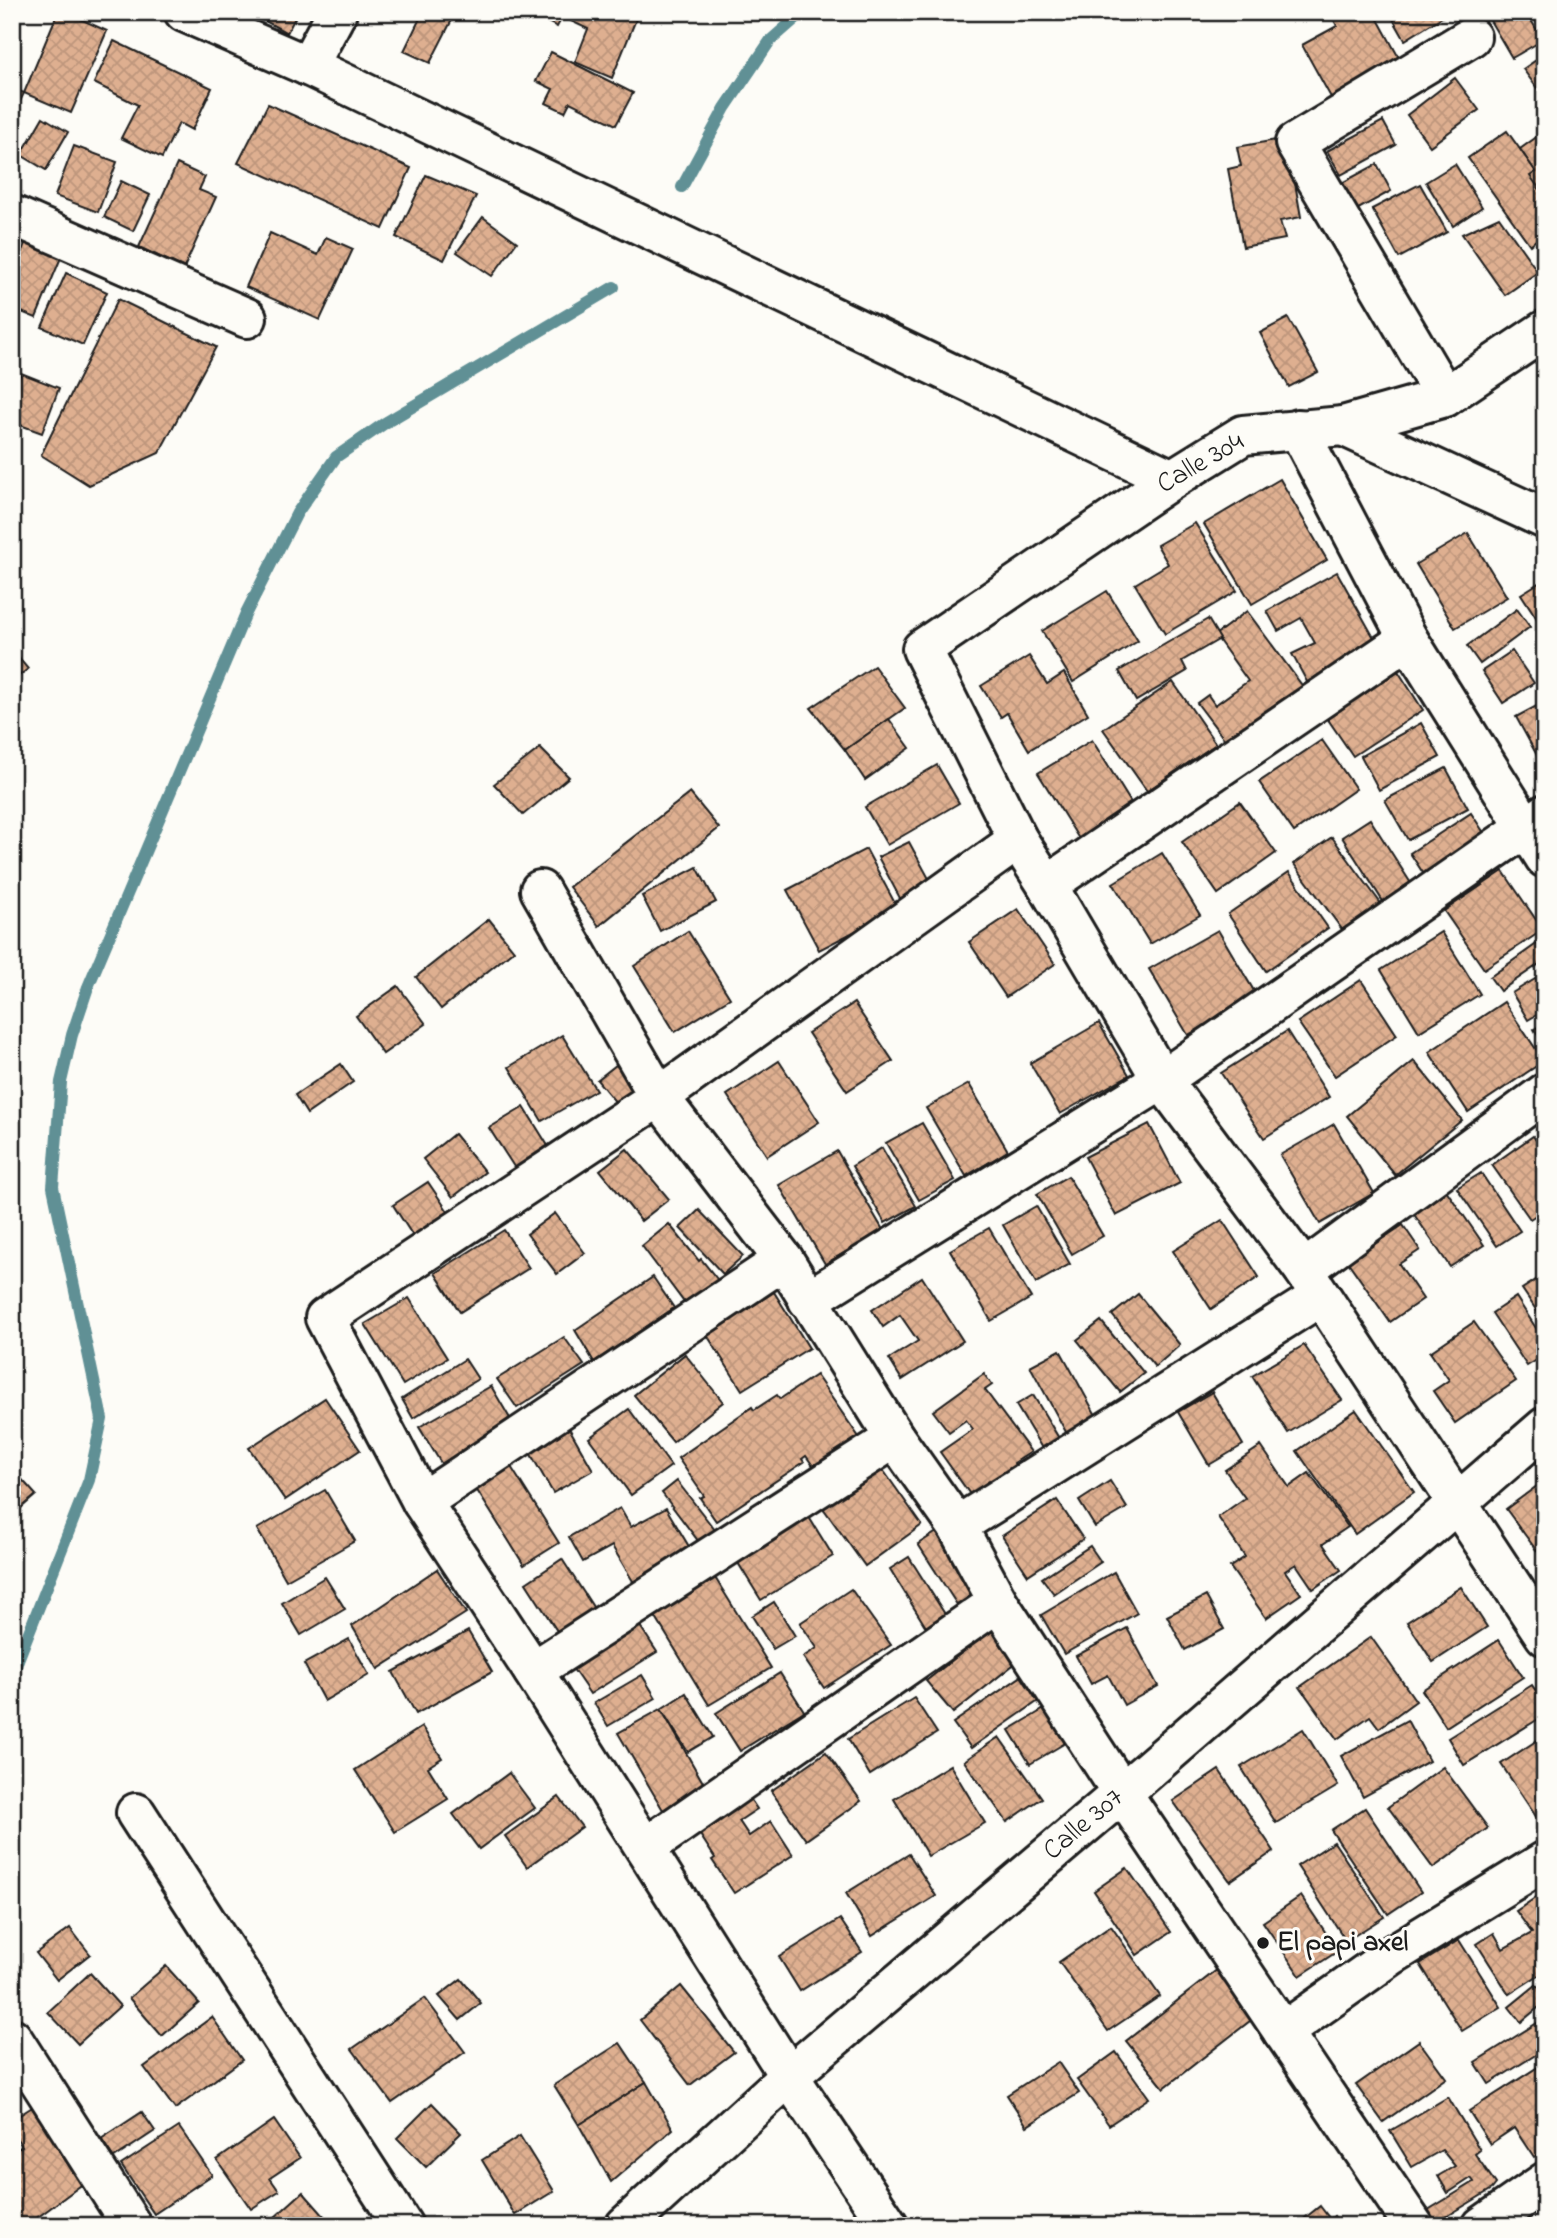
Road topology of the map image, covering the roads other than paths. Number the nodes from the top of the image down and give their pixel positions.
1 (184, 12) edge
2 (337, 12) edge
3 (1471, 37) dead end
4 (308, 66) junction
5 (12, 215) edge
6 (247, 318) dead end
7 (1545, 330) edge
8 (1445, 397) junction
9 (1343, 426) junction
10 (1298, 429) junction
11 (1172, 479) junction
12 (1545, 519) edge
13 (1408, 639) junction
14 (1538, 834) edge
15 (1018, 840) junction
16 (1047, 885) junction
17 (540, 890) dead end
18 (1162, 1080) junction
19 (1545, 1093) edge
20 (659, 1097) junction
21 (784, 1260) junction
22 (1312, 1283) junction
23 (808, 1300) junction
24 (1545, 1427) edge
25 (895, 1438) junction
26 (422, 1502) junction
27 (1458, 1502) junction
28 (957, 1526) junction
29 (998, 1602) junction
30 (1545, 1636) edge
31 (533, 1671) junction
32 (1122, 1793) junction
33 (136, 1813) dead end
34 (645, 1849) junction
35 (1545, 1861) edge
36 (1283, 2032) junction
37 (12, 2038) edge
38 (789, 2076) junction
39 (1545, 2182) edge
40 (132, 2226) edge
41 (403, 2226) edge
42 (625, 2226) edge
43 (889, 2226) edge
44 (1414, 2226) edge
45 (1482, 2226) edge

1 - 4 street
2 - 4 street
3 - 8 street
4 - 11 street
5 - 6 street
7 - 8 street, Calle 304
8 - 9 street, Calle 304
9 - 10 street, Calle 304
9 - 12 street
10 - 11 street, Calle 304
10 - 13 street
11 - 15 street, Calle 304
13 - 14 street
13 - 16 street
14 - 18 street
15 - 16 street
15 - 20 street
16 - 18 street
17 - 20 street
18 - 22 street
18 - 23 street
19 - 22 street
20 - 21 street
20 - 26 street
21 - 23 street
21 - 26 street
22 - 27 street
22 - 28 street
23 - 25 street
24 - 27 street, Calle 307
25 - 28 street
25 - 31 street
26 - 31 street
27 - 30 street
27 - 32 street, Calle 307
28 - 29 street
29 - 32 street
29 - 34 street
31 - 34 street
32 - 36 street
32 - 38 street, Calle 307
33 - 41 street
34 - 38 street
35 - 36 street
36 - 44 street
37 - 40 street
38 - 42 street, Calle 307
38 - 43 street
39 - 45 street

